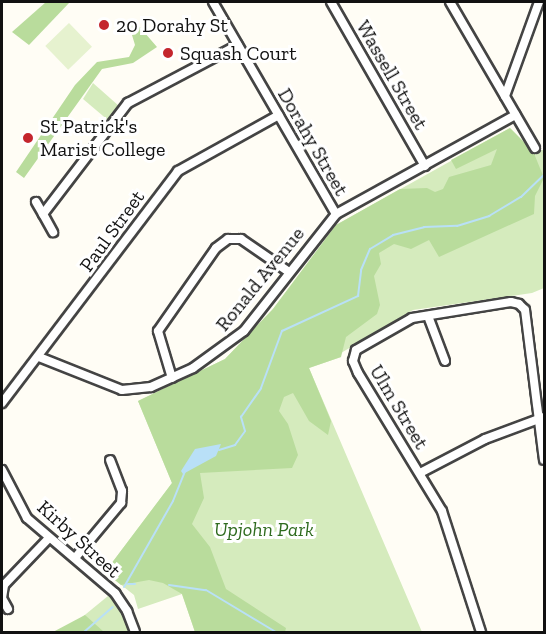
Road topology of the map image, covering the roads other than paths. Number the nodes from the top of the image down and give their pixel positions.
1 (213, 2) edge
2 (331, 2) edge
3 (450, 2) edge
4 (539, 2) edge
5 (238, 45) junction
6 (505, 96) junction
7 (279, 115) junction
8 (515, 115) junction
9 (535, 148) dead end
10 (425, 166) junction
11 (36, 202) dead end
12 (43, 214) junction
13 (336, 214) junction
14 (53, 232) dead end
15 (289, 272) junction
16 (428, 316) junction
17 (39, 357) junction
18 (445, 361) dead end
19 (172, 378) junction
20 (2, 403) edge
21 (542, 417) edge
22 (110, 460) dead end
23 (544, 460) edge
24 (2, 470) edge
25 (420, 473) junction
26 (50, 538) junction
27 (75, 558) junction
28 (8, 609) dead end
29 (135, 633) edge
30 (481, 633) edge

1 - 5 street, Dorahy Street
2 - 10 street, Wassell Street
3 - 6 street
4 - 6 street
5 - 7 street, Dorahy Street
5 - 12 street
6 - 8 street
7 - 13 street, Dorahy Street
7 - 17 street, Paul Street
8 - 9 street
8 - 10 street, Dorahy Street
10 - 13 street, Dorahy Street
11 - 12 street
12 - 14 street
13 - 15 street, Ronald Avenue
15 - 19 street, Ronald Avenue
15 - 19 street
16 - 18 street
16 - 21 street, Ulm Street
16 - 25 street, Ulm Street
17 - 19 street, Ronald Avenue
17 - 20 street, Paul Street
21 - 23 street
21 - 25 street
22 - 27 street
24 - 26 street, Kirby Street
25 - 30 street, Ulm Street
26 - 27 street, Kirby Street
26 - 28 street
27 - 29 street, Kirby Street

